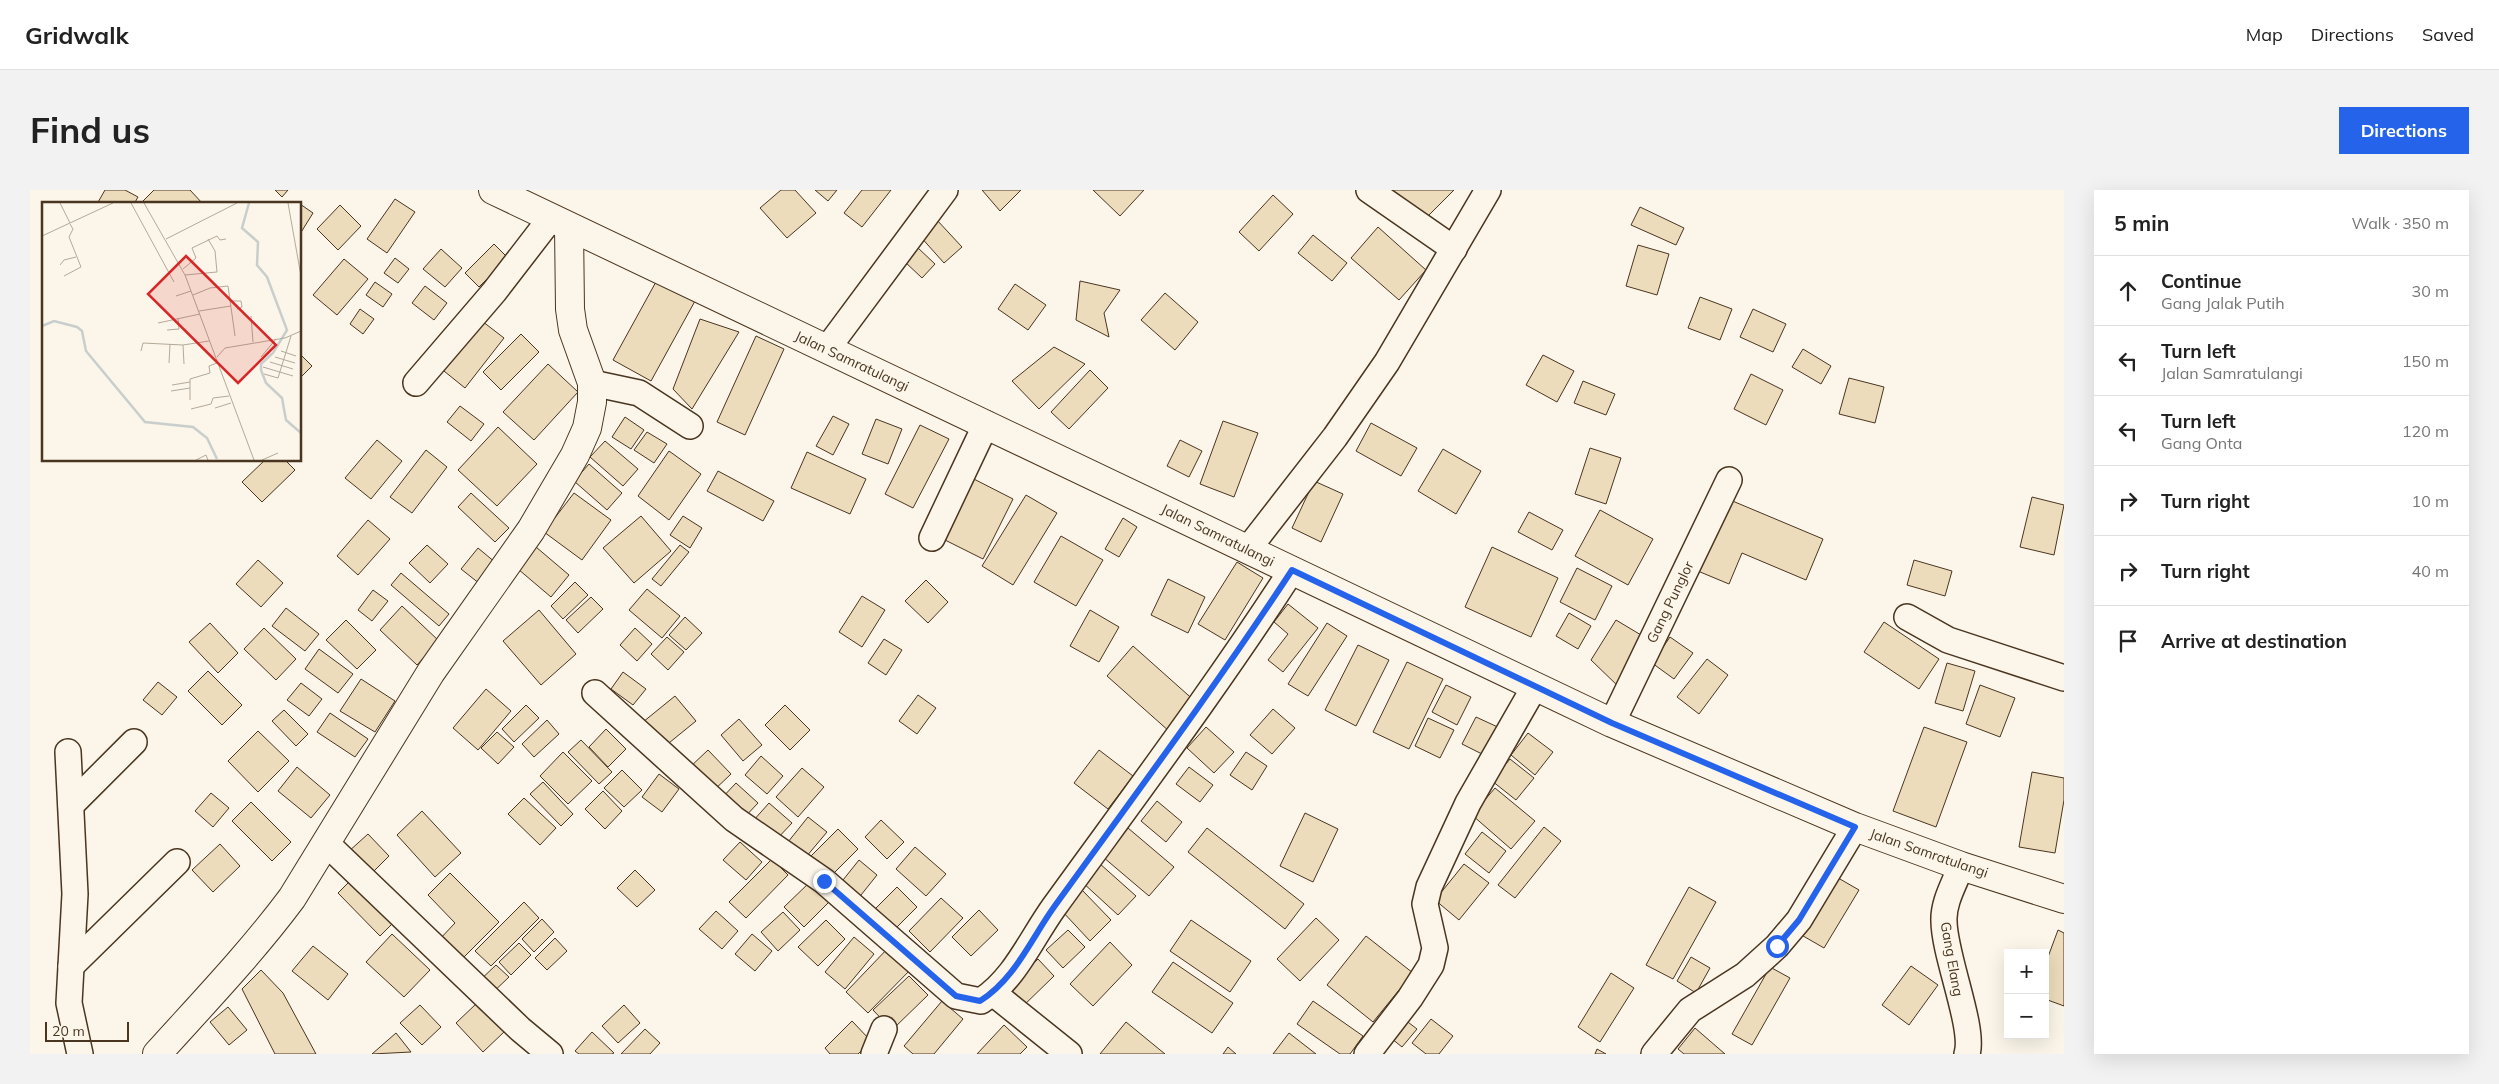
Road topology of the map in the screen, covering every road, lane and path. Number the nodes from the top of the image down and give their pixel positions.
1 (493, 190) edge
2 (945, 190) edge
3 (1368, 190) edge
4 (1488, 190) edge
5 (560, 222) junction
6 (1454, 249) junction
7 (827, 349) junction
8 (416, 383) dead end
9 (592, 383) junction
10 (986, 424) junction
11 (690, 426) dead end
12 (1729, 480) dead end
13 (932, 538) dead end
14 (1248, 550) junction
15 (1292, 570) junction
16 (1907, 617) dead end
17 (2064, 678) edge
18 (1536, 686) junction
19 (595, 692) dead end
20 (1612, 723) junction
21 (134, 742) dead end
22 (68, 752) dead end
23 (70, 805) junction
24 (1855, 827) junction
25 (327, 844) junction
26 (178, 862) dead end
27 (1961, 866) junction
28 (2064, 899) edge
29 (71, 966) junction
30 (993, 993) junction
31 (884, 1029) dead end
32 (1042, 1045) edge
33 (80, 1054) edge
34 (157, 1054) edge
35 (550, 1054) edge
36 (874, 1054) edge
37 (1069, 1054) edge
38 (1367, 1054) edge
39 (1654, 1054) edge
40 (1967, 1054) edge

1 - 5 main road, Jalan Samratulangi
2 - 7 street
3 - 6 street
4 - 6 street
5 - 7 main road, Jalan Samratulangi
5 - 8 street
5 - 9 main road
6 - 14 street
7 - 10 main road, Jalan Samratulangi
9 - 11 street
9 - 25 main road
10 - 13 street
10 - 14 main road, Jalan Samratulangi
12 - 20 street, Gang Punglor
14 - 15 main road, Jalan Samratulangi
15 - 18 main road, Jalan Samratulangi
15 - 30 street
16 - 17 street
18 - 20 main road, Jalan Samratulangi
18 - 38 street
19 - 30 street
20 - 24 main road, Jalan Samratulangi
21 - 23 street
22 - 23 street
23 - 29 street
24 - 27 main road, Jalan Samratulangi
24 - 39 street
25 - 34 main road
25 - 35 street
26 - 29 street
27 - 28 main road, Jalan Samratulangi
27 - 40 street, Gang Elang
29 - 33 street
30 - 32 street
31 - 36 street
32 - 37 street

